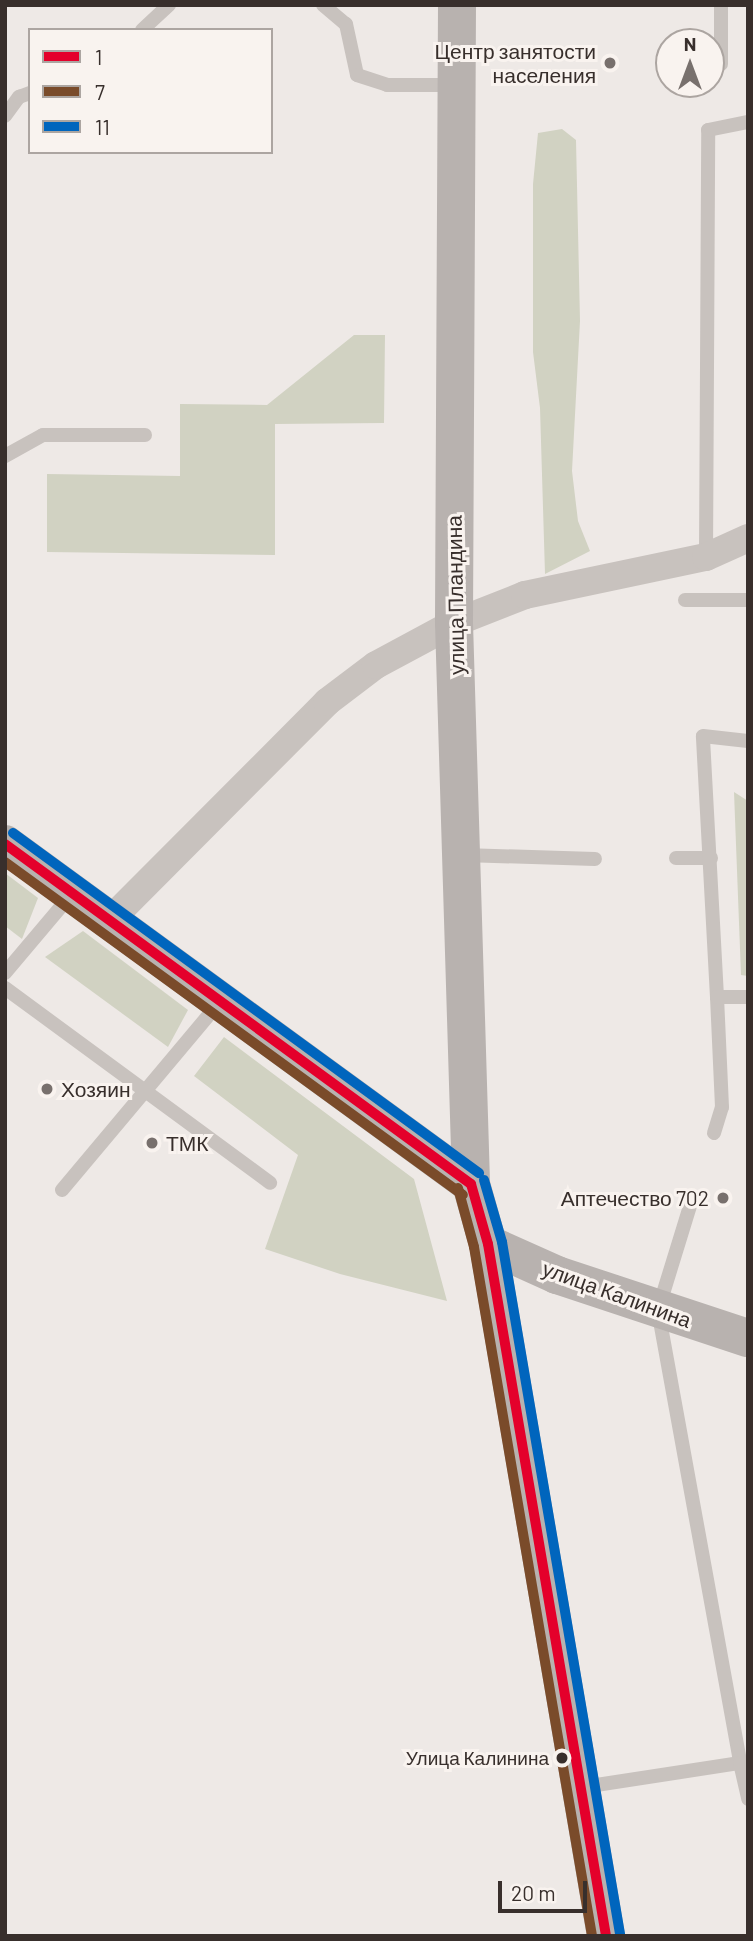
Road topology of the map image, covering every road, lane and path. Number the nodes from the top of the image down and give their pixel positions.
1 (169, 5) edge
2 (323, 5) edge
3 (457, 5) edge
4 (721, 5) edge
5 (144, 28) edge
6 (721, 28) edge
7 (456, 85) junction
8 (28, 94) edge
9 (5, 116) edge
10 (748, 121) edge
11 (145, 435) dead end
12 (5, 456) edge
13 (748, 538) edge
14 (706, 557) junction
15 (685, 600) dead end
16 (748, 600) edge
17 (454, 623) junction
18 (748, 741) edge
19 (5, 844) edge
20 (463, 855) junction
21 (676, 858) dead end
22 (711, 858) junction
23 (595, 859) dead end
24 (71, 895) junction
25 (107, 923) junction
26 (5, 973) edge
27 (5, 988) edge
28 (717, 996) junction
29 (748, 997) edge
30 (219, 1003) junction
31 (145, 1090) junction
32 (714, 1133) dead end
33 (270, 1183) dead end
34 (471, 1184) junction
35 (62, 1190) dead end
36 (690, 1206) dead end
37 (488, 1244) junction
38 (658, 1310) junction
39 (748, 1338) edge
40 (740, 1763) junction
41 (581, 1787) junction
42 (748, 1798) edge
43 (607, 1936) edge

1 - 5 lane
2 - 7 lane
3 - 7 street, улица Пландина
4 - 6 lane
7 - 17 street, улица Пландина
8 - 9 lane
10 - 14 lane
11 - 12 lane
13 - 14 street
14 - 17 street
15 - 16 lane
17 - 20 street, улица Пландина
17 - 25 street
18 - 22 lane
19 - 24 street
20 - 23 lane
20 - 34 street, улица Пландина
21 - 22 lane
22 - 28 lane
24 - 25 street
24 - 26 lane
25 - 30 street
27 - 31 lane
28 - 29 lane
28 - 32 lane
30 - 31 lane
30 - 34 street
31 - 33 lane
31 - 35 lane
34 - 37 street, улица Пландина
36 - 38 lane
37 - 38 street, улица Калинина
37 - 41 street, улица Пландина
38 - 39 street, улица Калинина
38 - 40 lane
40 - 41 lane
40 - 42 lane
41 - 43 street, улица Пландина

